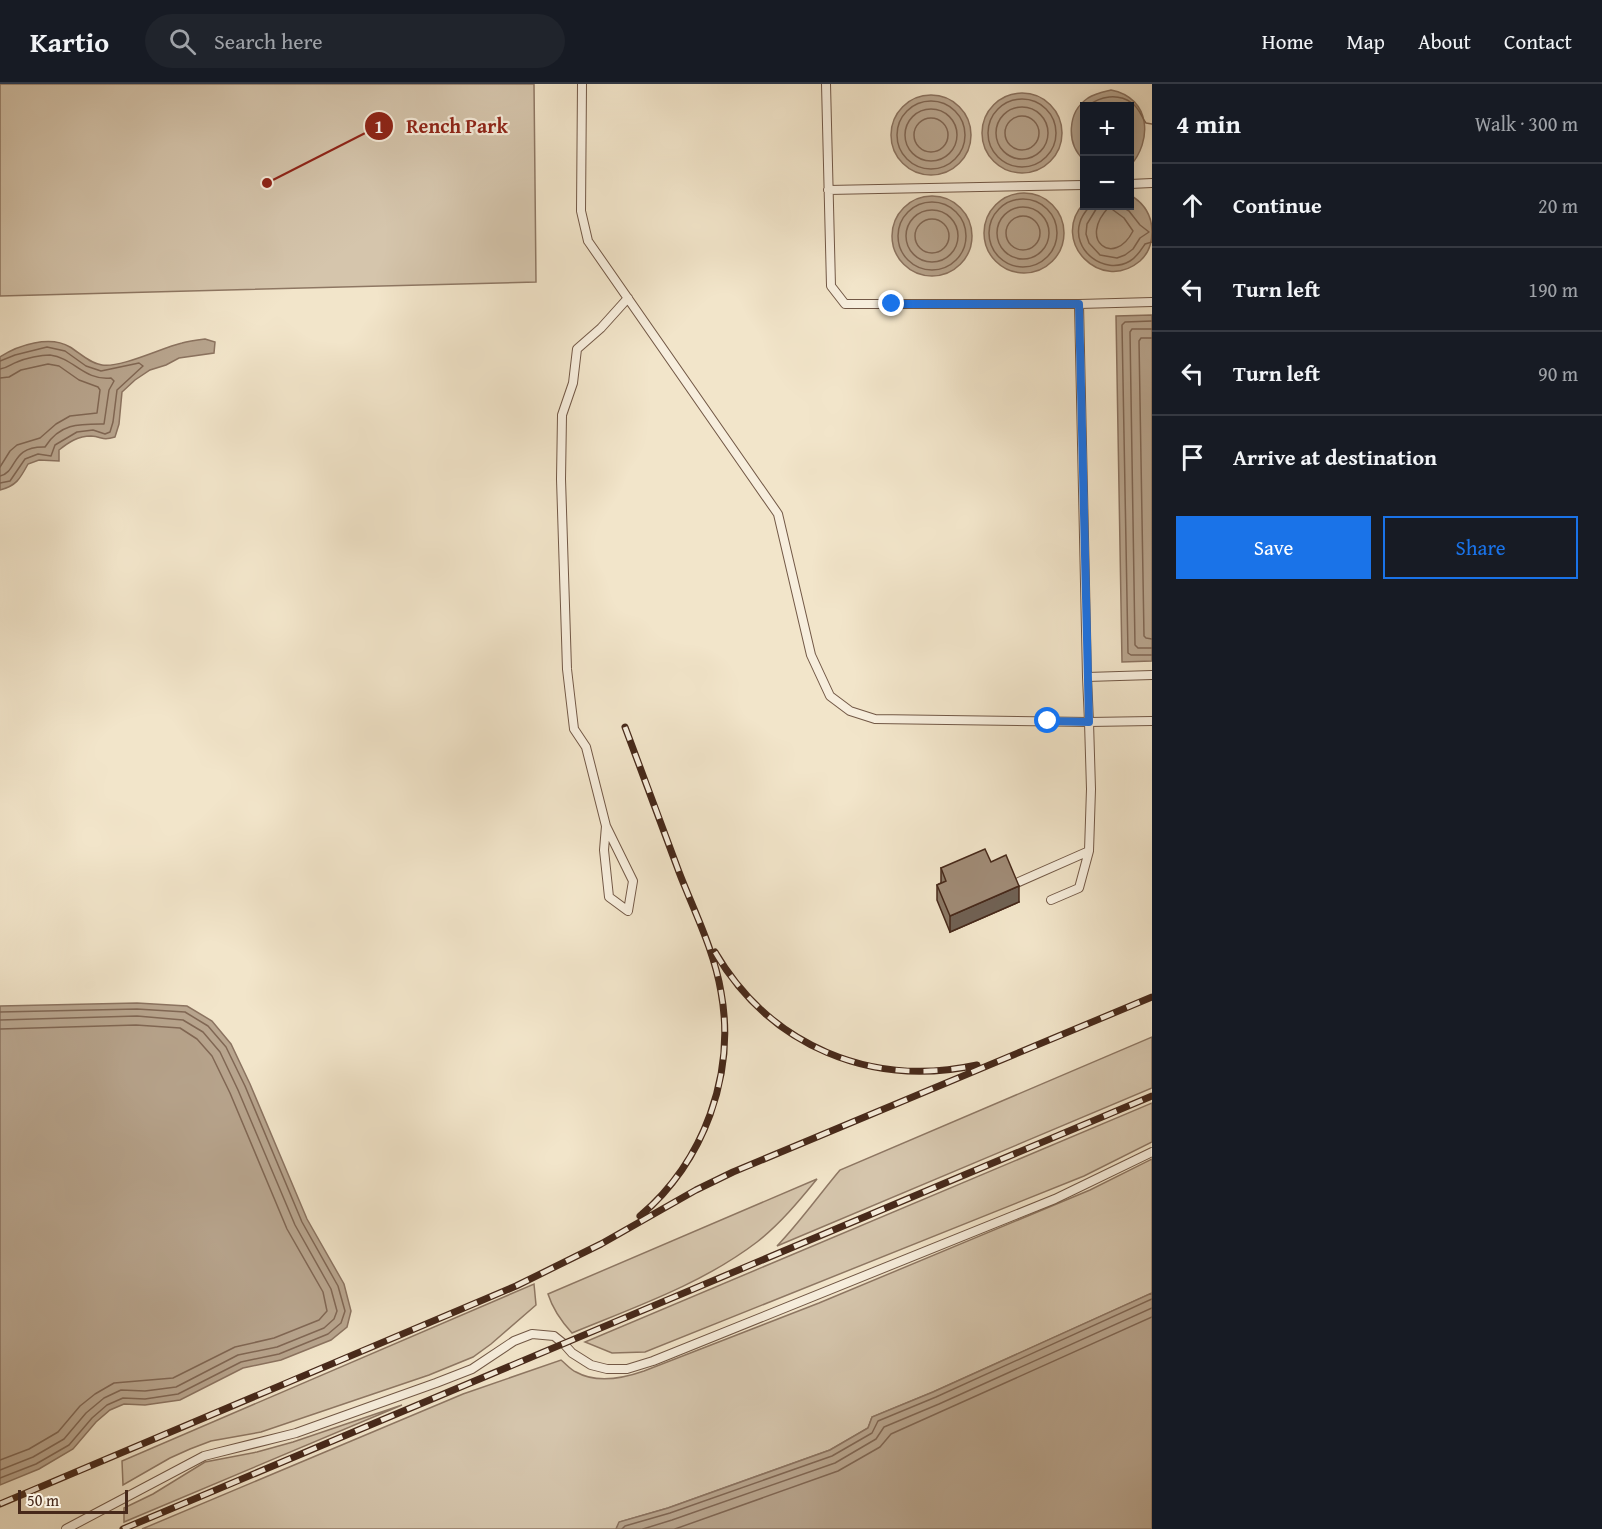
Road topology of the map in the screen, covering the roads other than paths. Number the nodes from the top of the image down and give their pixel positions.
1 (582, 84) edge
2 (826, 84) edge
3 (1152, 183) edge
4 (1134, 184) edge
5 (1080, 185) edge
6 (828, 189) junction
7 (628, 298) junction
8 (1152, 302) edge
9 (1079, 304) junction
10 (1152, 675) edge
11 (1087, 677) junction
12 (1152, 721) edge
13 (1089, 722) junction
14 (606, 826) junction
15 (1089, 851) junction
16 (1012, 885) edge
17 (1052, 900) dead end
18 (1152, 1152) edge
19 (66, 1529) edge

1 - 7 lane
2 - 6 lane
3 - 4 lane
5 - 6 lane
6 - 9 lane
7 - 13 lane
7 - 14 lane
8 - 9 lane
9 - 11 lane
10 - 11 lane
11 - 13 lane
12 - 13 lane
13 - 15 lane
14 - 14 lane
15 - 16 lane
15 - 17 lane
18 - 19 lane

